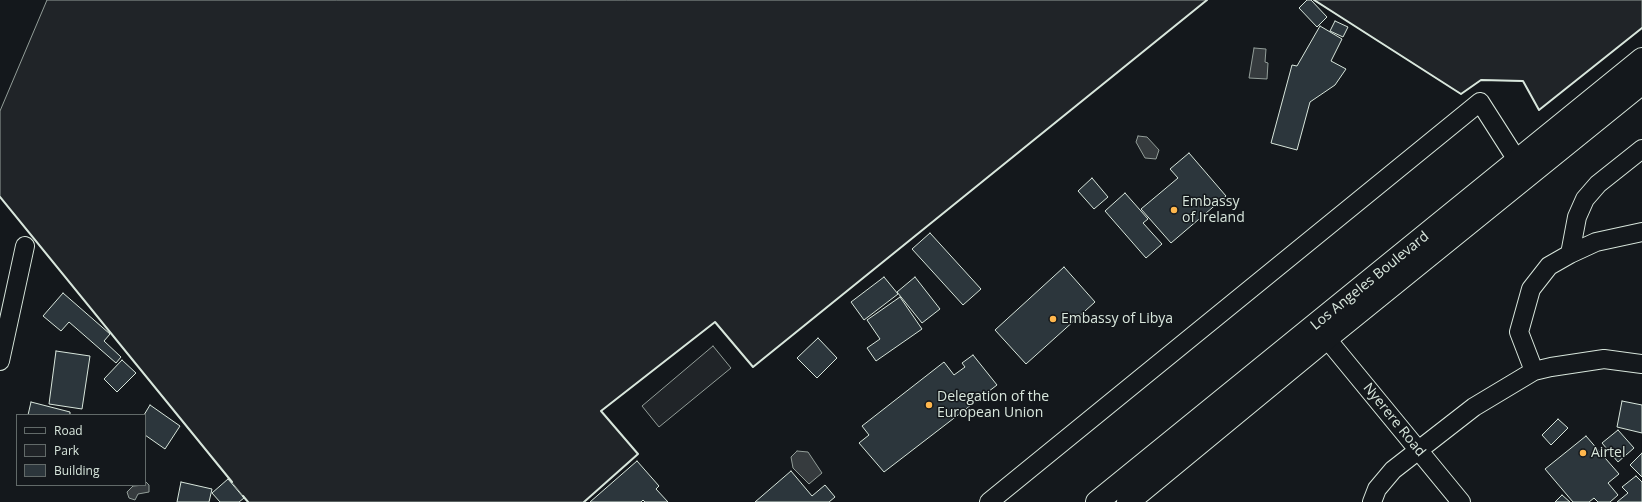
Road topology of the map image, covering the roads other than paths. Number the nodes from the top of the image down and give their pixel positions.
1 (1642, 59) edge
2 (1642, 83) edge
3 (1642, 149) edge
4 (1523, 169) junction
5 (1642, 232) edge
6 (25, 246) dead end
7 (1570, 254) junction
8 (1321, 332) junction
9 (0, 361) edge
10 (1642, 364) edge
11 (1534, 371) junction
12 (1418, 450) junction
13 (989, 502) edge
14 (1097, 502) edge
15 (1128, 502) edge
16 (1372, 502) edge
17 (1461, 502) edge

1 - 4 main road, Los Angeles Boulevard
2 - 4 main road, Los Angeles Boulevard
3 - 7 street
4 - 8 main road, Los Angeles Boulevard
4 - 13 street
5 - 7 street
6 - 9 street
7 - 11 street
8 - 12 street, Nyerere Road
8 - 14 main road, Los Angeles Boulevard
8 - 15 main road, Los Angeles Boulevard
10 - 11 street
11 - 12 street
12 - 16 street
12 - 17 street, Nyerere Road

